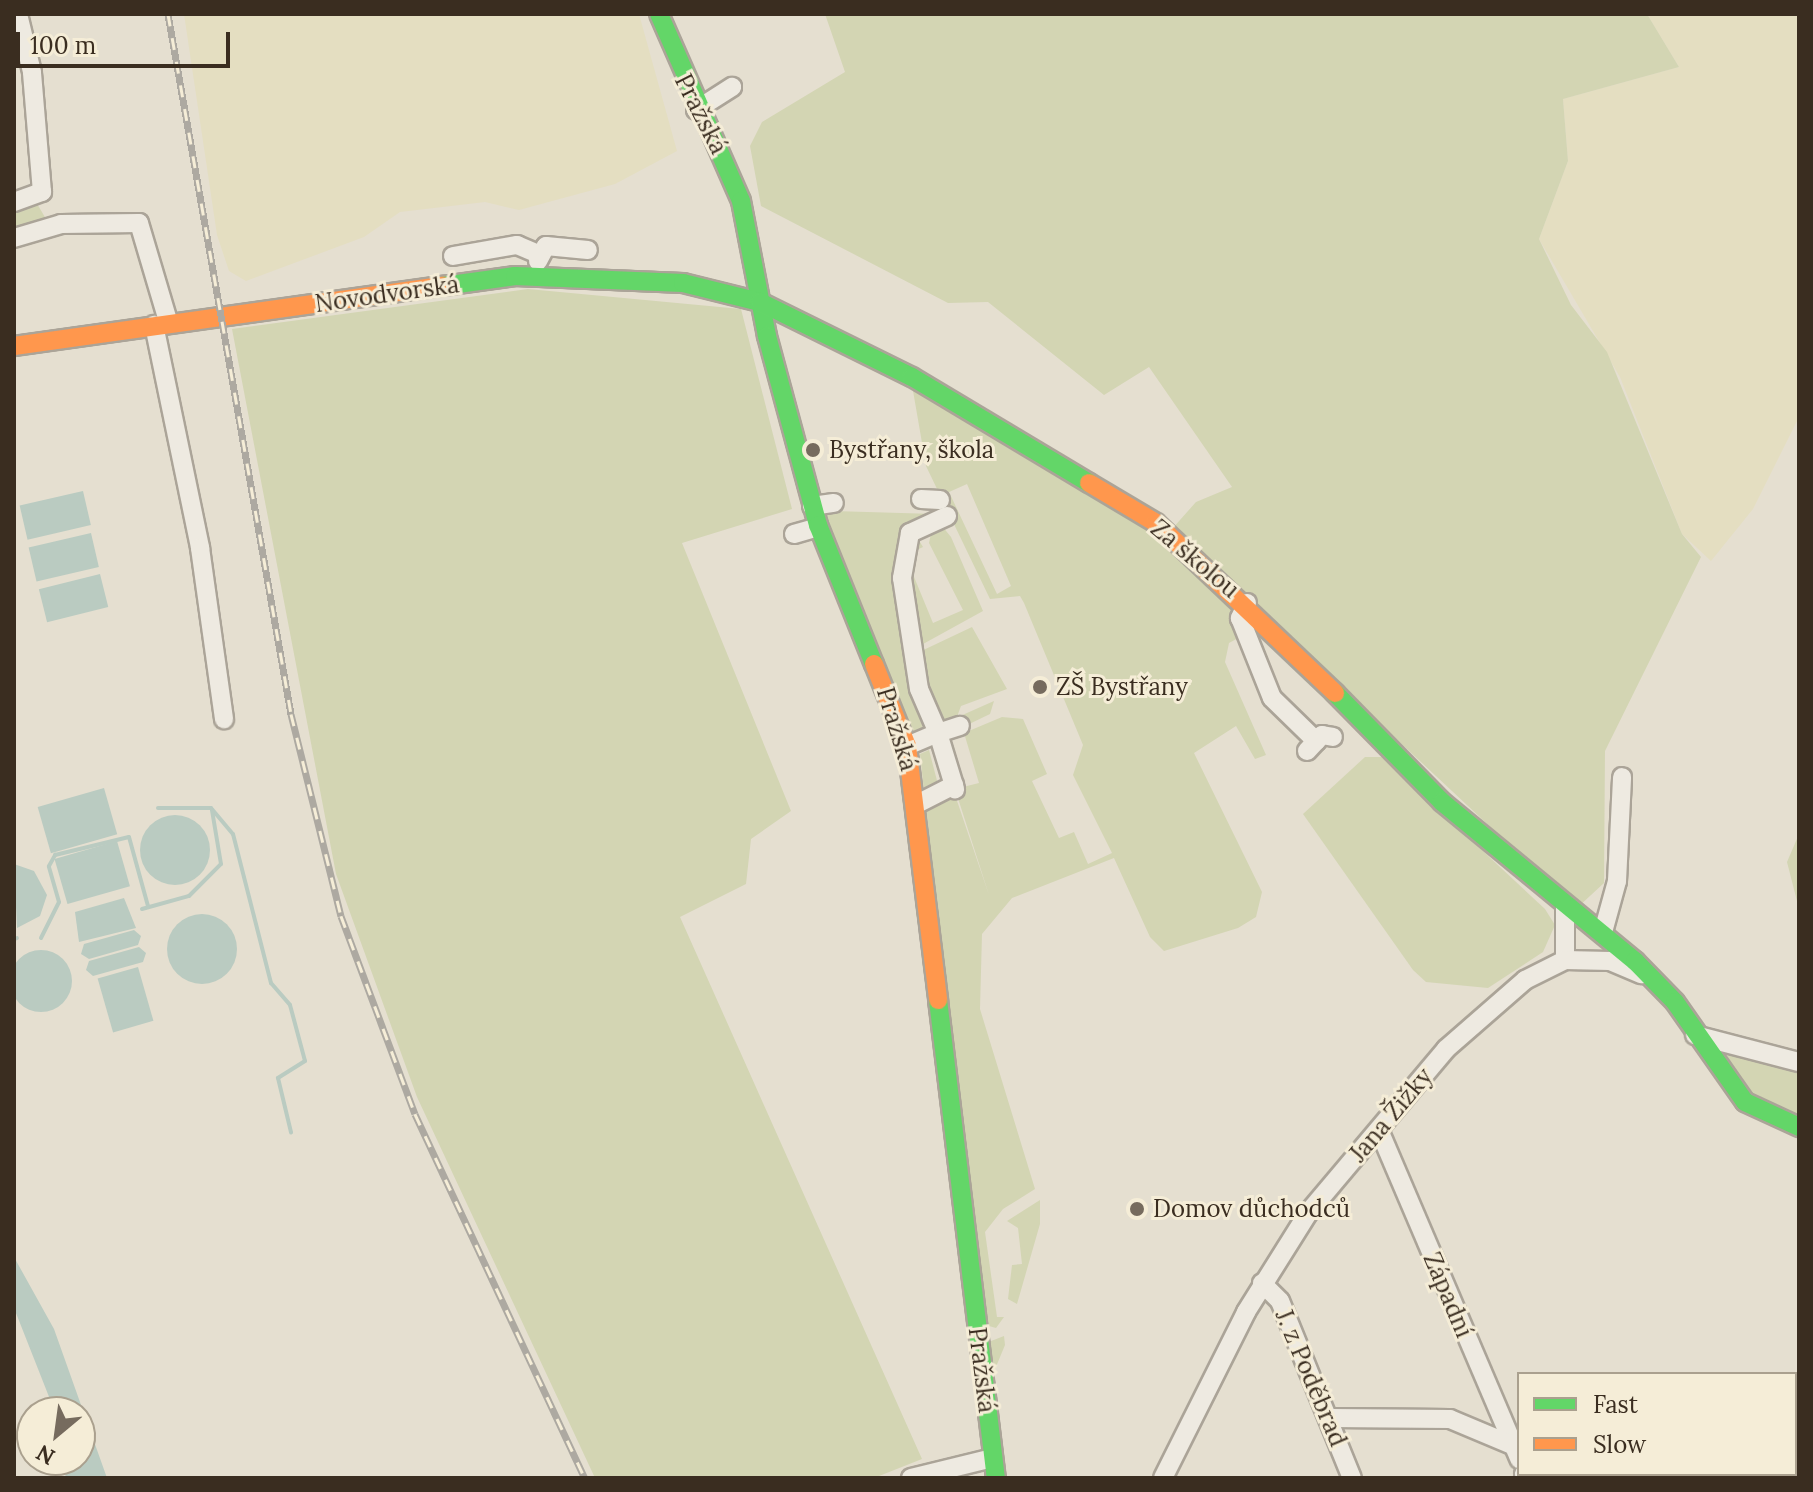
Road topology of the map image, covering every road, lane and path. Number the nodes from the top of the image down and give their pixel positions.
1 (18, 14) edge
2 (659, 14) edge
3 (732, 87) dead end
4 (696, 110) junction
5 (42, 192) junction
6 (14, 202) edge
7 (61, 224) junction
8 (14, 238) edge
9 (588, 250) dead end
10 (538, 254) junction
11 (453, 256) dead end
12 (540, 276) junction
13 (760, 302) junction
14 (162, 325) junction
15 (14, 346) edge
16 (834, 503) dead end
17 (812, 506) junction
18 (818, 527) junction
19 (794, 534) dead end
20 (923, 547) dead end
21 (1247, 603) junction
22 (224, 719) dead end
23 (960, 726) dead end
24 (938, 733) junction
25 (1319, 743) dead end
26 (907, 746) junction
27 (1622, 777) dead end
28 (915, 805) junction
29 (1565, 904) junction
30 (1603, 932) junction
31 (1565, 960) junction
32 (1658, 985) junction
33 (1695, 1035) junction
34 (1799, 1062) edge
35 (1799, 1127) edge
36 (1379, 1130) junction
37 (1262, 1283) junction
38 (1331, 1418) junction
39 (1517, 1450) edge
40 (1517, 1452) edge
41 (993, 1458) junction
42 (911, 1478) edge
43 (996, 1478) edge
44 (1163, 1478) edge
45 (1352, 1478) edge

1 - 5 street
2 - 4 street, Pražská
3 - 4 street
4 - 13 street, Pražská
5 - 6 street
5 - 7 street
7 - 8 street
7 - 14 street
9 - 10 street
10 - 11 street
10 - 12 street
12 - 13 street, Novodvorská
12 - 14 street, Novodvorská
13 - 17 street, Pražská
13 - 21 street, Za školou
14 - 15 street, Novodvorská
14 - 22 street
16 - 17 street
17 - 18 street, Pražská
18 - 19 street
18 - 26 street, Pražská
20 - 24 street
21 - 25 street
21 - 29 street, Za školou
23 - 24 street
24 - 26 street
24 - 28 street
26 - 28 street, Pražská
27 - 30 street
28 - 41 street, Pražská
29 - 30 street, Za školou
29 - 31 street
30 - 32 street, Za školou
31 - 32 street, Jana Žižky
31 - 36 street, Jana Žižky
32 - 33 street, Za školou
33 - 34 street
33 - 35 street, Za školou
36 - 37 street, Jana Žižky
36 - 39 street, Západní
37 - 38 street, J. z Poděbrad
37 - 44 street, Jana Žižky
38 - 40 street
38 - 45 street, J. z Poděbrad
41 - 42 street
41 - 43 street, Pražská

